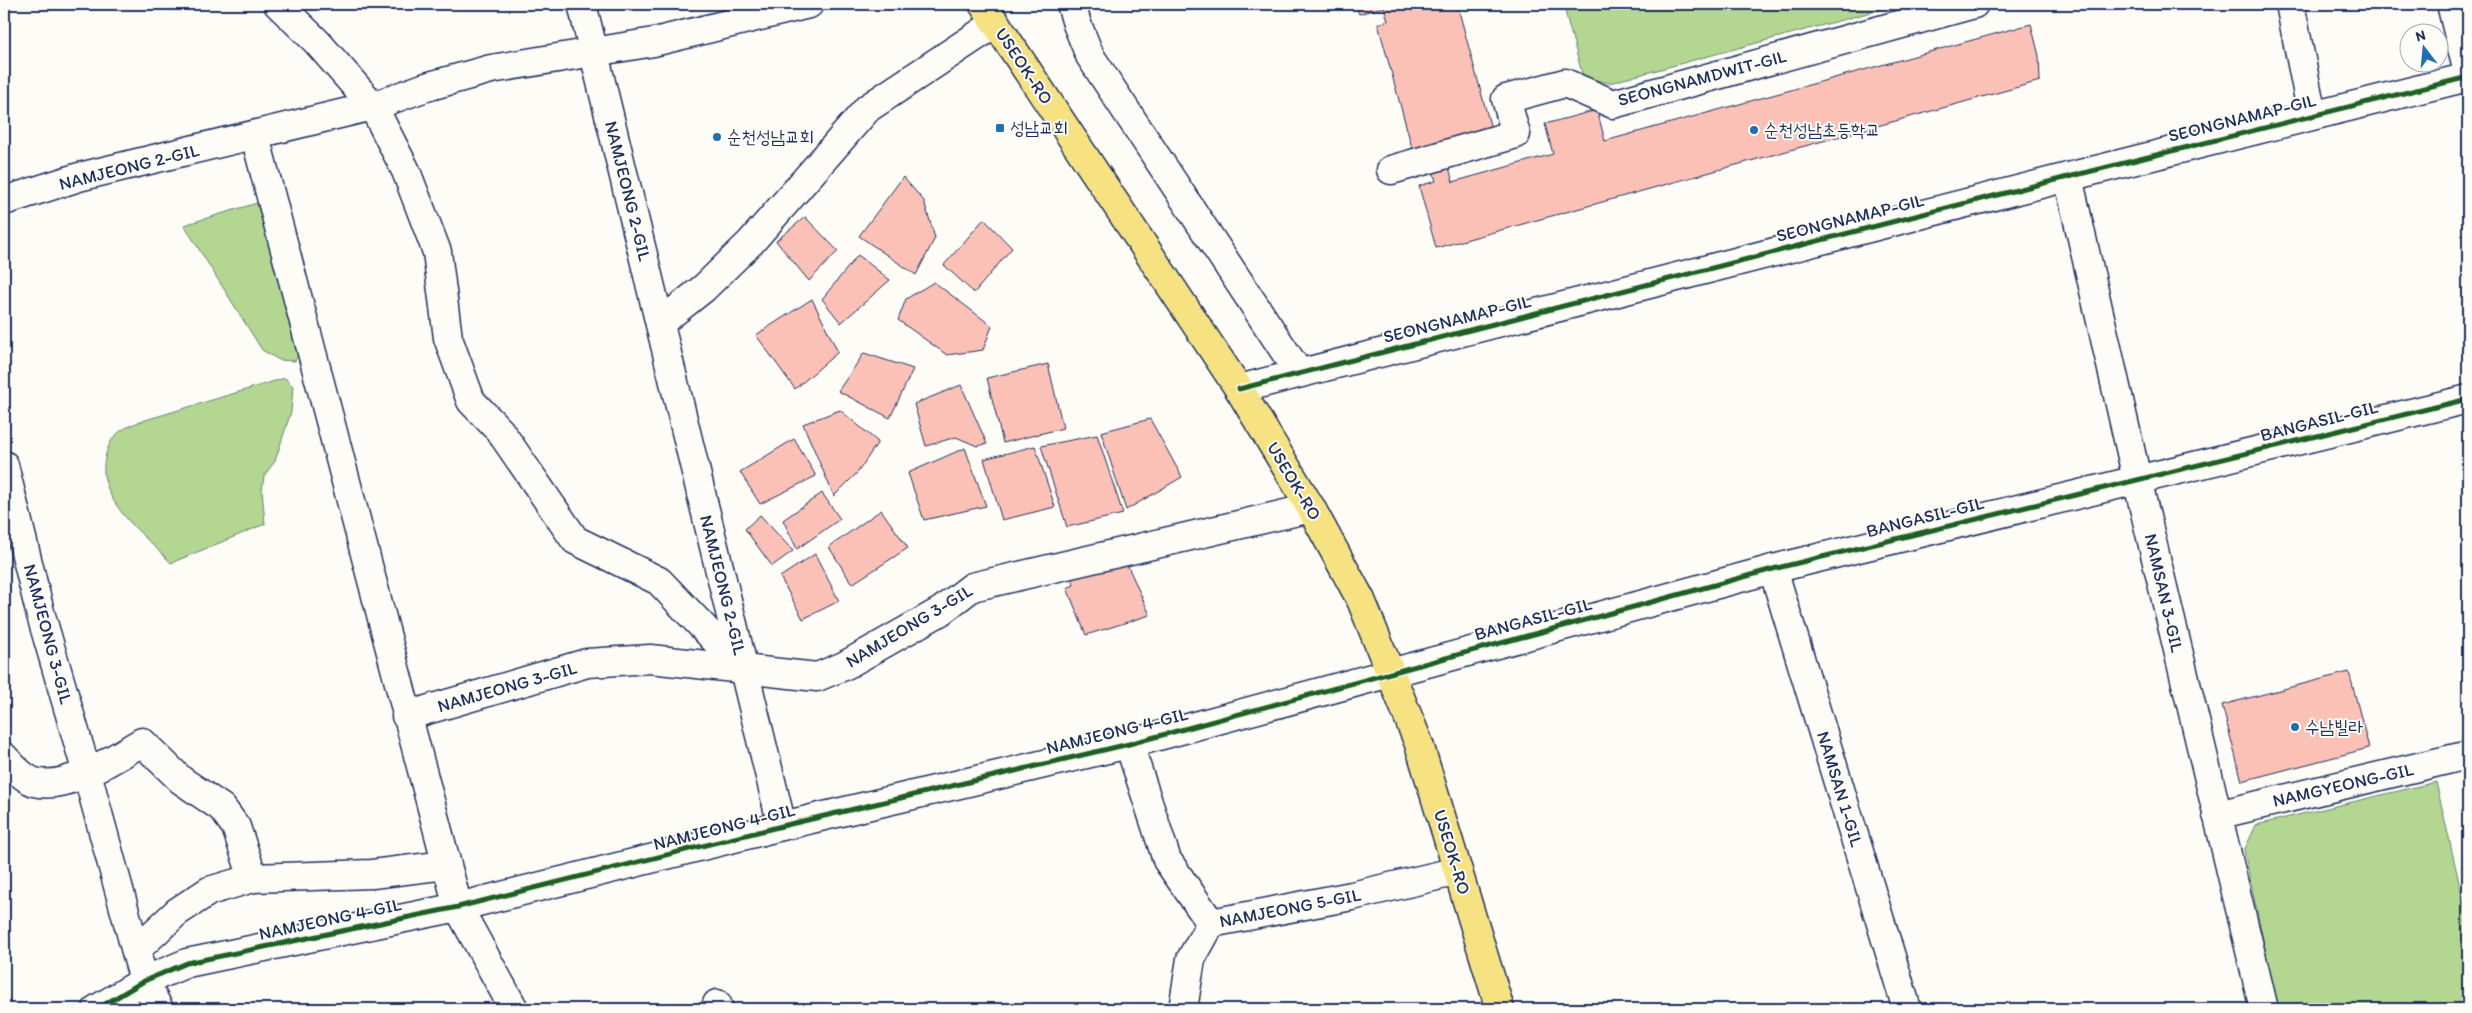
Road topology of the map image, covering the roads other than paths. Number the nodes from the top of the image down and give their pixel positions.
1 (278, 4) edge
2 (582, 4) edge
3 (809, 4) edge
4 (1072, 4) edge
5 (1974, 4) edge
6 (2290, 4) edge
7 (2451, 4) edge
8 (989, 13) edge
9 (594, 51) junction
10 (2468, 72) edge
11 (2468, 77) edge
12 (373, 106) junction
13 (2312, 115) junction
14 (255, 136) junction
15 (1390, 170) dead end
16 (2068, 177) junction
17 (4, 201) edge
18 (660, 323) junction
19 (1299, 373) junction
20 (1238, 389) junction
21 (2468, 399) edge
22 (4, 465) edge
23 (2137, 479) junction
24 (1311, 508) junction
25 (1773, 569) junction
26 (743, 669) junction
27 (1392, 671) junction
28 (406, 716) junction
29 (1129, 744) junction
30 (2468, 755) edge
31 (4, 757) edge
32 (87, 773) junction
33 (2217, 815) junction
34 (782, 826) junction
35 (446, 865) junction
36 (1458, 871) junction
37 (253, 878) junction
38 (458, 907) junction
39 (1211, 923) junction
40 (136, 950) junction
41 (144, 981) junction
42 (97, 1009) edge
43 (159, 1009) edge
44 (514, 1009) edge
45 (1183, 1009) edge
46 (1500, 1009) edge
47 (1906, 1009) edge
48 (2264, 1009) edge

1 - 12 street
2 - 9 street
3 - 9 street, NAMJEONG 2-GIL
4 - 19 street
5 - 15 street, SEONGNAMDWIT-GIL
6 - 13 street
7 - 10 street
8 - 18 street
8 - 20 main road, USEOK-RO
9 - 12 street, NAMJEONG 2-GIL
9 - 18 street, NAMJEONG 2-GIL
11 - 13 street, SEONGNAMAP-GIL
12 - 14 street, NAMJEONG 2-GIL
12 - 26 street, NAMJEONG 2-GIL
13 - 16 street, SEONGNAMAP-GIL
14 - 17 street, NAMJEONG 2-GIL
14 - 28 street
16 - 19 street, SEONGNAMAP-GIL
16 - 23 street, NAMSAN 3-GIL
18 - 26 street, NAMJEONG 2-GIL
19 - 20 street, SEONGNAMAP-GIL
20 - 24 main road, USEOK-RO
21 - 23 street, BANGASIL-GIL
22 - 32 street, NAMJEONG 3-GIL
23 - 25 street, BANGASIL-GIL
23 - 33 street, NAMSAN 3-GIL
24 - 26 street, NAMJEONG 3-GIL
24 - 27 main road, USEOK-RO
25 - 27 street, BANGASIL-GIL
25 - 47 street, NAMSAN 1-GIL
26 - 28 street, NAMJEONG 3-GIL
26 - 34 street
27 - 29 street, NAMJEONG 4-GIL
27 - 36 main road, USEOK-RO
28 - 35 street
29 - 34 street, NAMJEONG 4-GIL
29 - 39 street, NAMJEONG 4-GIL
30 - 33 street, NAMGYEONG-GIL
31 - 32 street
32 - 37 street
32 - 40 street
33 - 48 street, NAMSAN 3-GIL
34 - 38 street, NAMJEONG 4-GIL
35 - 37 street
35 - 38 street
36 - 39 street, NAMJEONG 5-GIL
36 - 46 main road, USEOK-RO
37 - 40 street
38 - 41 street, NAMJEONG 4-GIL
38 - 44 street
39 - 45 street, NAMJEONG 5-GIL
40 - 41 street
41 - 42 street, NAMJEONG 4-GIL
41 - 43 street

